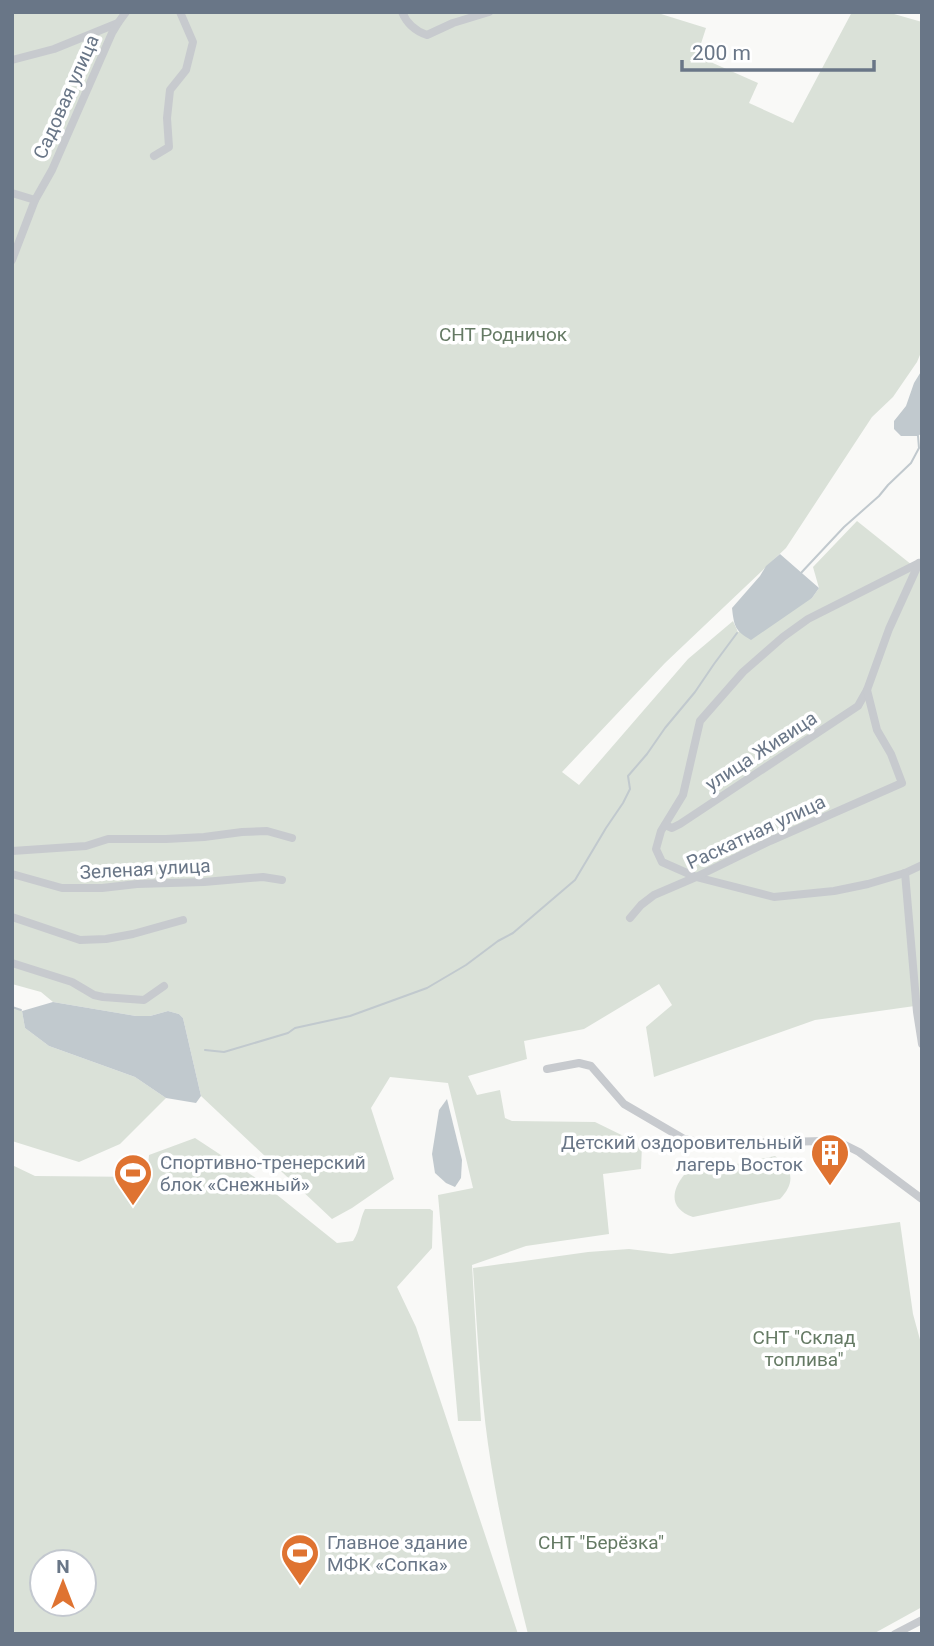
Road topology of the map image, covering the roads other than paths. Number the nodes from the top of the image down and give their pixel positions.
1 (126, 12) edge
2 (180, 12) edge
3 (402, 12) edge
4 (489, 12) edge
5 (118, 23) junction
6 (12, 60) edge
7 (154, 156) dead end
8 (12, 193) edge
9 (35, 200) junction
10 (12, 260) edge
11 (920, 562) edge
12 (867, 690) junction
13 (665, 825) junction
14 (292, 838) dead end
15 (12, 851) edge
16 (922, 864) edge
17 (905, 873) junction
18 (12, 874) edge
19 (696, 877) junction
20 (282, 880) dead end
21 (12, 917) edge
22 (630, 918) dead end
23 (183, 920) dead end
24 (12, 964) edge
25 (164, 986) dead end
26 (919, 1002) edge
27 (922, 1044) edge
28 (547, 1069) dead end
29 (922, 1199) edge
30 (922, 1620) edge
31 (895, 1634) edge

1 - 5 street, Садовая улица
2 - 7 street
3 - 4 street
5 - 6 street, Садовая улица
5 - 9 street, Садовая улица
8 - 9 street
9 - 10 street, Садовая улица
11 - 12 street
11 - 13 street
12 - 13 street, улица Живица
12 - 19 street, Раскатная улица
13 - 19 street
14 - 15 street
16 - 17 street
17 - 19 street
17 - 26 street
18 - 20 street, Зеленая улица
19 - 22 street, Раскатная улица
21 - 23 street
24 - 25 street
26 - 27 street
28 - 29 street
30 - 31 street

